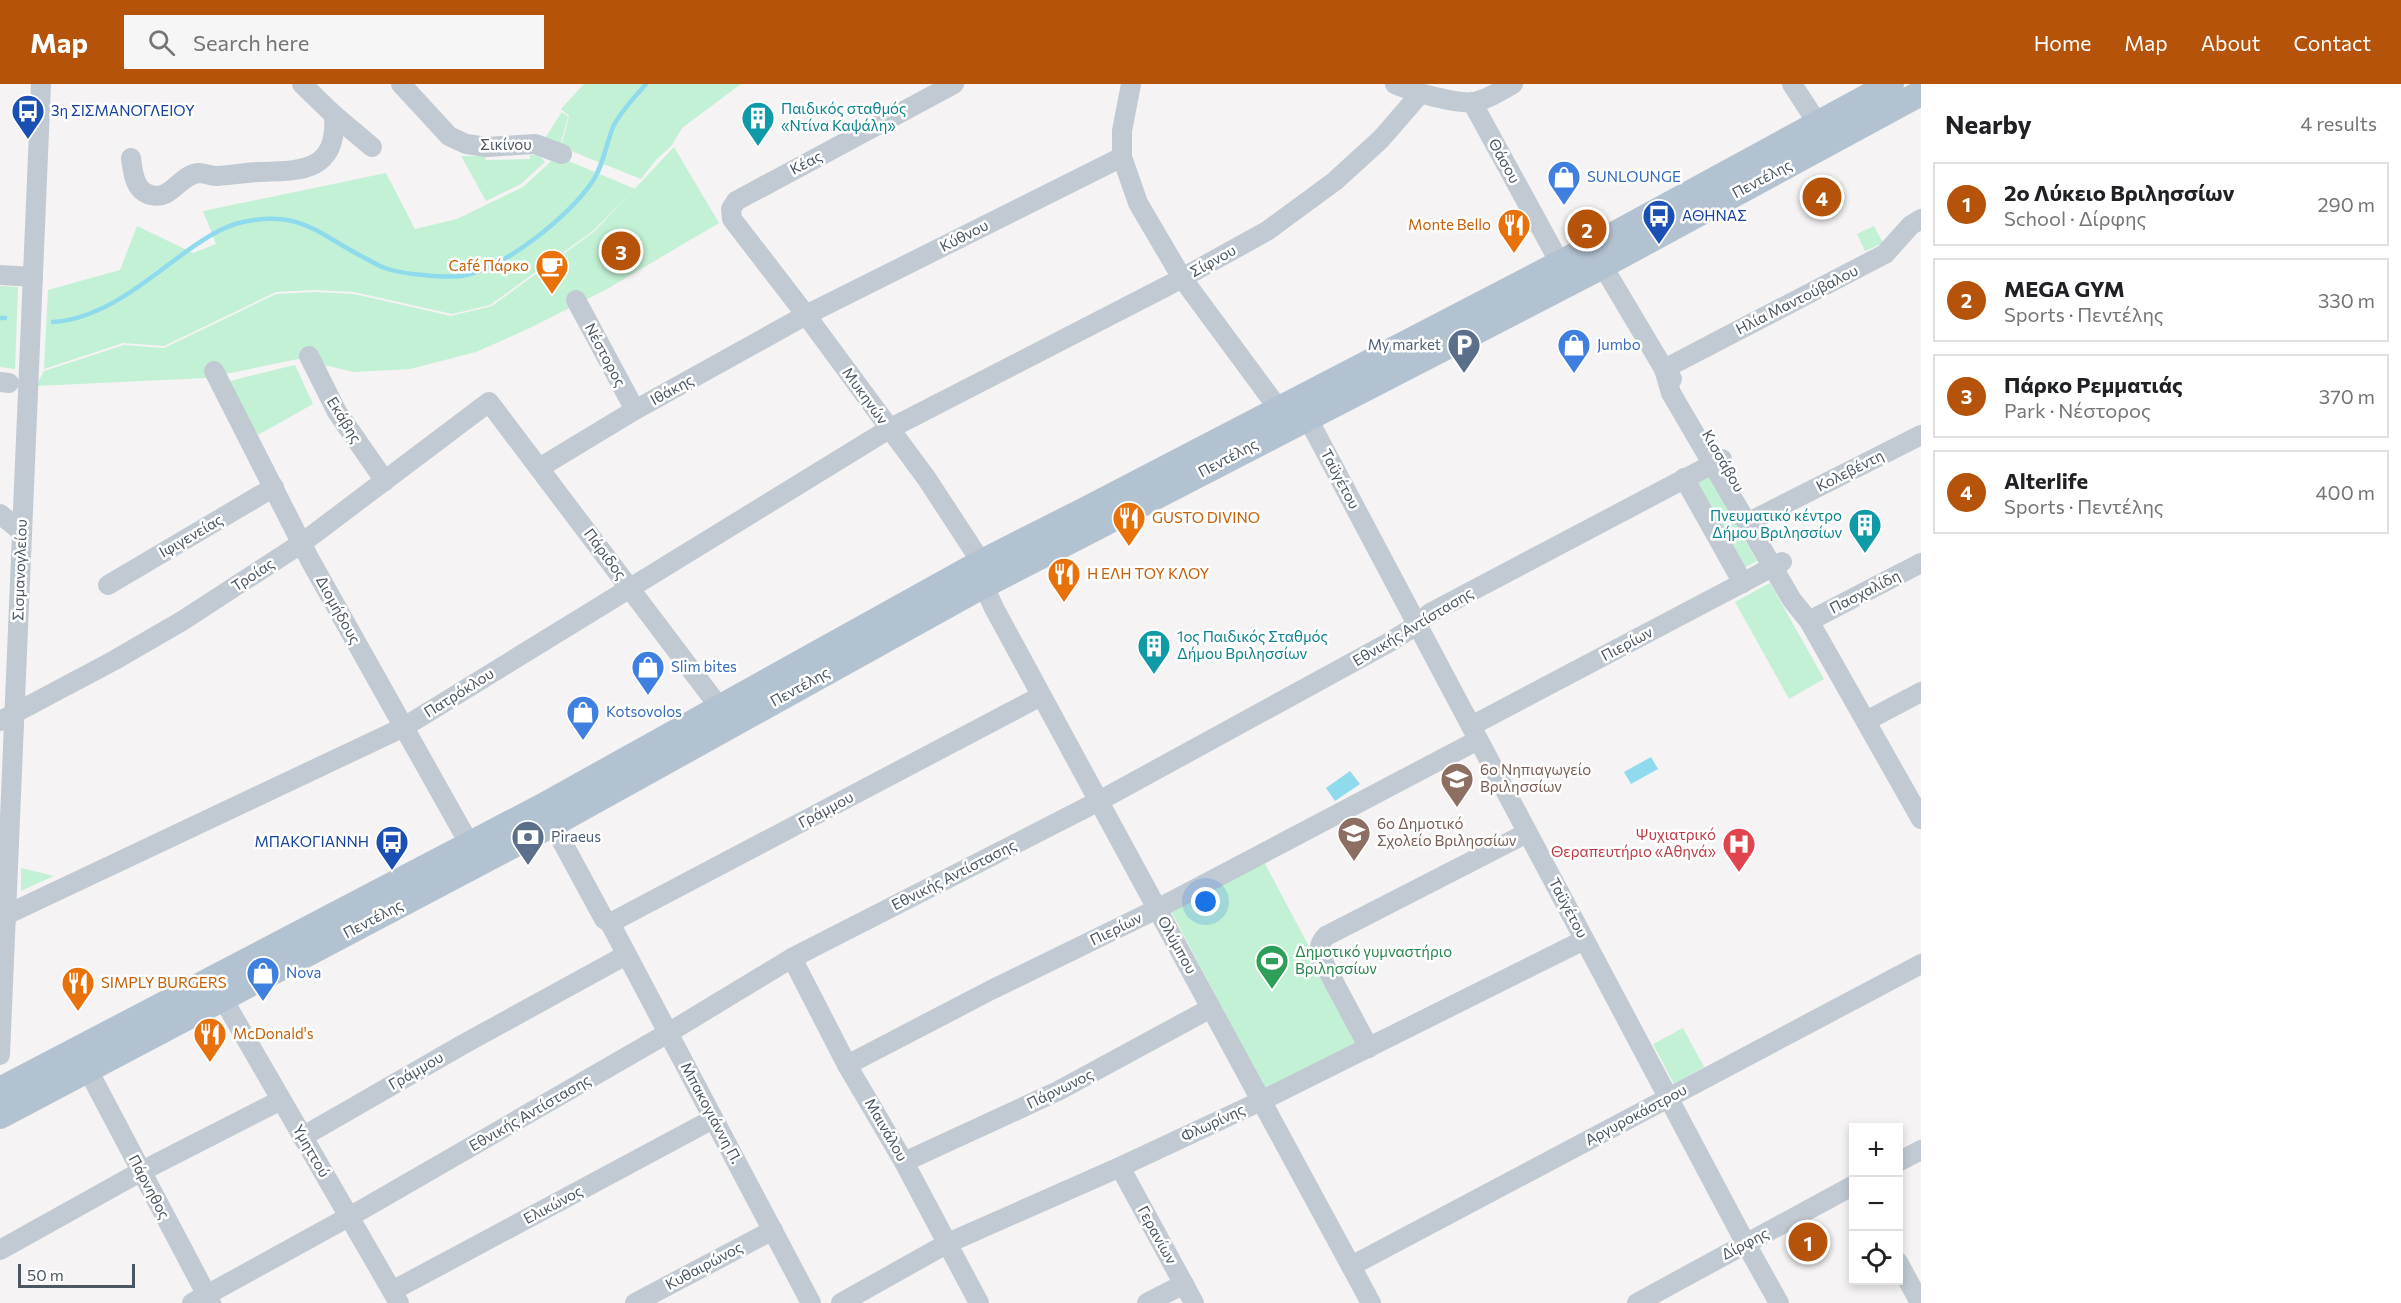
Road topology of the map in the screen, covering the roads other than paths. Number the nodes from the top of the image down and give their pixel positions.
1 (41, 84) edge
2 (302, 84) edge
3 (401, 84) edge
4 (954, 84) edge
5 (1131, 84) edge
6 (1395, 84) edge
7 (1513, 84) edge
8 (1792, 84) edge
9 (1892, 84) edge
10 (1420, 94) junction
11 (1918, 100) edge
12 (1472, 102) junction
13 (334, 115) junction
14 (1818, 124) junction
15 (372, 147) dead end
16 (562, 154) dead end
17 (1122, 157) junction
18 (131, 158) dead end
19 (730, 215) joint
20 (1921, 219) edge
21 (1597, 256) junction
22 (1565, 272) junction
23 (0, 275) edge
24 (33, 277) junction
25 (1182, 278) junction
26 (576, 300) dead end
27 (806, 315) junction
28 (309, 356) dead end
29 (1664, 369) junction
30 (214, 370) dead end
31 (12, 383) edge
32 (489, 402) joint
33 (1278, 408) junction
34 (635, 410) junction
35 (1307, 417) junction
36 (889, 429) junction
37 (1921, 435) edge
38 (1717, 461) junction
39 (539, 468) junction
40 (1684, 478) junction
41 (385, 481) junction
42 (274, 487) junction
43 (0, 514) edge
44 (1752, 520) junction
45 (22, 532) junction
46 (302, 543) junction
47 (1921, 563) edge
48 (1778, 564) junction
49 (982, 574) junction
50 (1743, 583) junction
51 (108, 585) dead end
52 (630, 586) junction
53 (1809, 621) junction
54 (1417, 625) junction
55 (1921, 692) edge
56 (1041, 696) junction
57 (720, 708) junction
58 (7, 718) edge
59 (1866, 721) junction
60 (404, 727) junction
61 (1474, 733) junction
62 (1099, 801) junction
63 (551, 817) junction
64 (1921, 819) edge
65 (1527, 833) junction
66 (470, 845) junction
67 (1157, 909) junction
68 (610, 923) junction
69 (4, 926) edge
70 (1584, 940) junction
71 (626, 955) junction
72 (792, 958) junction
73 (1921, 964) edge
74 (223, 999) junction
75 (1211, 1008) junction
76 (668, 1033) junction
77 (1369, 1048) junction
78 (0, 1055) edge
79 (847, 1065) junction
80 (88, 1070) junction
81 (1668, 1098) junction
82 (281, 1100) junction
83 (1261, 1101) junction
84 (2, 1102) edge
85 (713, 1119) junction
86 (302, 1137) junction
87 (1921, 1150) edge
88 (1903, 1160) edge
89 (904, 1162) junction
90 (1120, 1167) junction
91 (140, 1172) junction
92 (1849, 1188) edge
93 (349, 1217) junction
94 (772, 1230) junction
95 (948, 1243) junction
96 (1746, 1244) junction
97 (0, 1250) edge
98 (1351, 1266) junction
99 (1903, 1270) edge
100 (1184, 1284) junction
101 (396, 1297) edge
102 (203, 1300) edge
103 (635, 1303) edge
104 (812, 1303) edge
105 (841, 1303) edge
106 (979, 1303) edge
107 (1147, 1303) edge
108 (1194, 1303) edge
109 (1371, 1303) edge
110 (1637, 1303) edge
111 (1779, 1303) edge
112 (1920, 1303) edge

1 - 24 street, Σισμανογλείου
2 - 13 street
3 - 16 street, Σικίνου
4 - 19 street, Κέας
5 - 17 street
6 - 10 street
7 - 12 street
8 - 14 street
9 - 14 main road, Πεντέλης
10 - 12 street
10 - 25 street, Σίφνου
11 - 21 main road, Πεντέλης
12 - 22 street, Θάσου
13 - 15 street
13 - 18 street
14 - 21 main road, Πεντέλης
17 - 25 street
17 - 27 street, Κύθνου
19 - 27 street, Μυκηνών
20 - 29 street, Ηλία Μαντούβαλου
21 - 22 main road, Πεντέλης
21 - 29 street, Κισσάβου
22 - 33 main road, Πεντέλης
22 - 35 main road, Πεντέλης
23 - 24 street
24 - 31 street, Σισμανογλείου
25 - 33 street
25 - 36 street, Σίφνου
26 - 34 street, Νέστορος
27 - 34 street, Ιθάκης
27 - 36 street, Μυκηνών
28 - 41 street, Εκάβης
29 - 38 street, Κισσάβου
30 - 42 street, Διομήδους
31 - 45 street, Σισμανογλείου
32 - 39 street, Πάριδος
32 - 41 street, Τροίας
33 - 49 main road, Πεντέλης
34 - 39 street, Ιθάκης
35 - 49 main road, Πεντέλης
35 - 54 street, Ταϋγέτου
36 - 49 street, Μυκηνών
36 - 52 street, Πατρόκλου
37 - 44 street, Κολεβέντη
38 - 40 street, Εθνικής Αντίστασης
38 - 44 street, Κισσάβου
39 - 52 street, Πάριδος
40 - 50 street
40 - 54 street, Εθνικής Αντίστασης
41 - 46 street, Τροίας
42 - 46 street, Διομήδους
42 - 51 street, Ιφιγενείας
43 - 45 street
44 - 48 street, Κισσάβου
45 - 58 street, Σισμανογλείου
46 - 58 street, Τροίας
46 - 60 street, Διομήδους
47 - 53 street, Πασχαλίδη
48 - 50 street, Πιερίων
48 - 53 street, Κισσάβου
49 - 56 street, Ολύμπου
49 - 57 main road, Πεντέλης
49 - 63 main road, Πεντέλης
50 - 61 street, Πιερίων
52 - 57 street, Πάριδος
52 - 60 street, Πατρόκλου
53 - 59 street, Κισσάβου
54 - 61 street, Ταϋγέτου
54 - 62 street, Εθνικής Αντίστασης
55 - 59 street
56 - 62 street, Ολύμπου
56 - 68 street, Γράμμου
57 - 63 main road, Πεντέλης
58 - 69 street, Σισμανογλείου
59 - 64 street, Κισσάβου
60 - 66 street, Διομήδους
60 - 69 street, Πατρόκλου
61 - 65 street, Ταϋγέτου
61 - 67 street, Πιερίων
62 - 67 street, Ολύμπου
62 - 72 street, Εθνικής Αντίστασης
63 - 66 main road, Πεντέλης
63 - 68 street, Μπακογιάννη Π.
63 - 74 main road, Πεντέλης
65 - 70 street, Ταϋγέτου
65 - 77 street
66 - 84 main road, Πεντέλης
67 - 75 street, Ολύμπου
67 - 79 street, Πιερίων
68 - 71 street, Μπακογιάννη Π.
69 - 78 street, Σισμανογλείου
70 - 77 street, Φλωρίνης
70 - 81 street, Ταϋγέτου
71 - 76 street, Μπακογιάννη Π.
71 - 86 street, Γράμμου
72 - 76 street, Εθνικής Αντίστασης
72 - 79 street, Μαινάλου
73 - 81 street, Αργυροκάστρου
74 - 80 main road, Πεντέλης
74 - 82 street, Υμηττού
75 - 83 street, Ολύμπου
75 - 89 street, Πάρνωνος
76 - 85 street, Μπακογιάννη Π.
76 - 93 street, Εθνικής Αντίστασης
77 - 83 street, Φλωρίνης
79 - 89 street, Μαινάλου
80 - 84 main road, Πεντέλης
80 - 91 street, Πάρνηθος
81 - 96 street, Ταϋγέτου
81 - 98 street, Αργυροκάστρου
82 - 86 street, Υμηττού
82 - 91 street
83 - 90 street, Φλωρίνης
83 - 98 street, Ολύμπου
85 - 94 street, Μπακογιάννη Π.
85 - 101 street, Ελικώνος
86 - 93 street, Υμηττού
87 - 88 street
89 - 95 street, Μαινάλου
90 - 95 street, Φλωρίνης
90 - 100 street, Γερανίων
91 - 97 street
91 - 102 street, Πάρνηθος
92 - 96 street, Δίρφης
93 - 101 street, Υμηττού
93 - 102 street, Εθνικής Αντίστασης
94 - 103 street, Κυθαιρώνος
94 - 104 street, Μπακογιάννη Π.
95 - 105 street, Φλωρίνης
95 - 106 street, Μαινάλου
96 - 110 street, Δίρφης
96 - 111 street, Ταϋγέτου
98 - 109 street, Ολύμπου
99 - 112 street
100 - 107 street
100 - 108 street, Γερανίων

